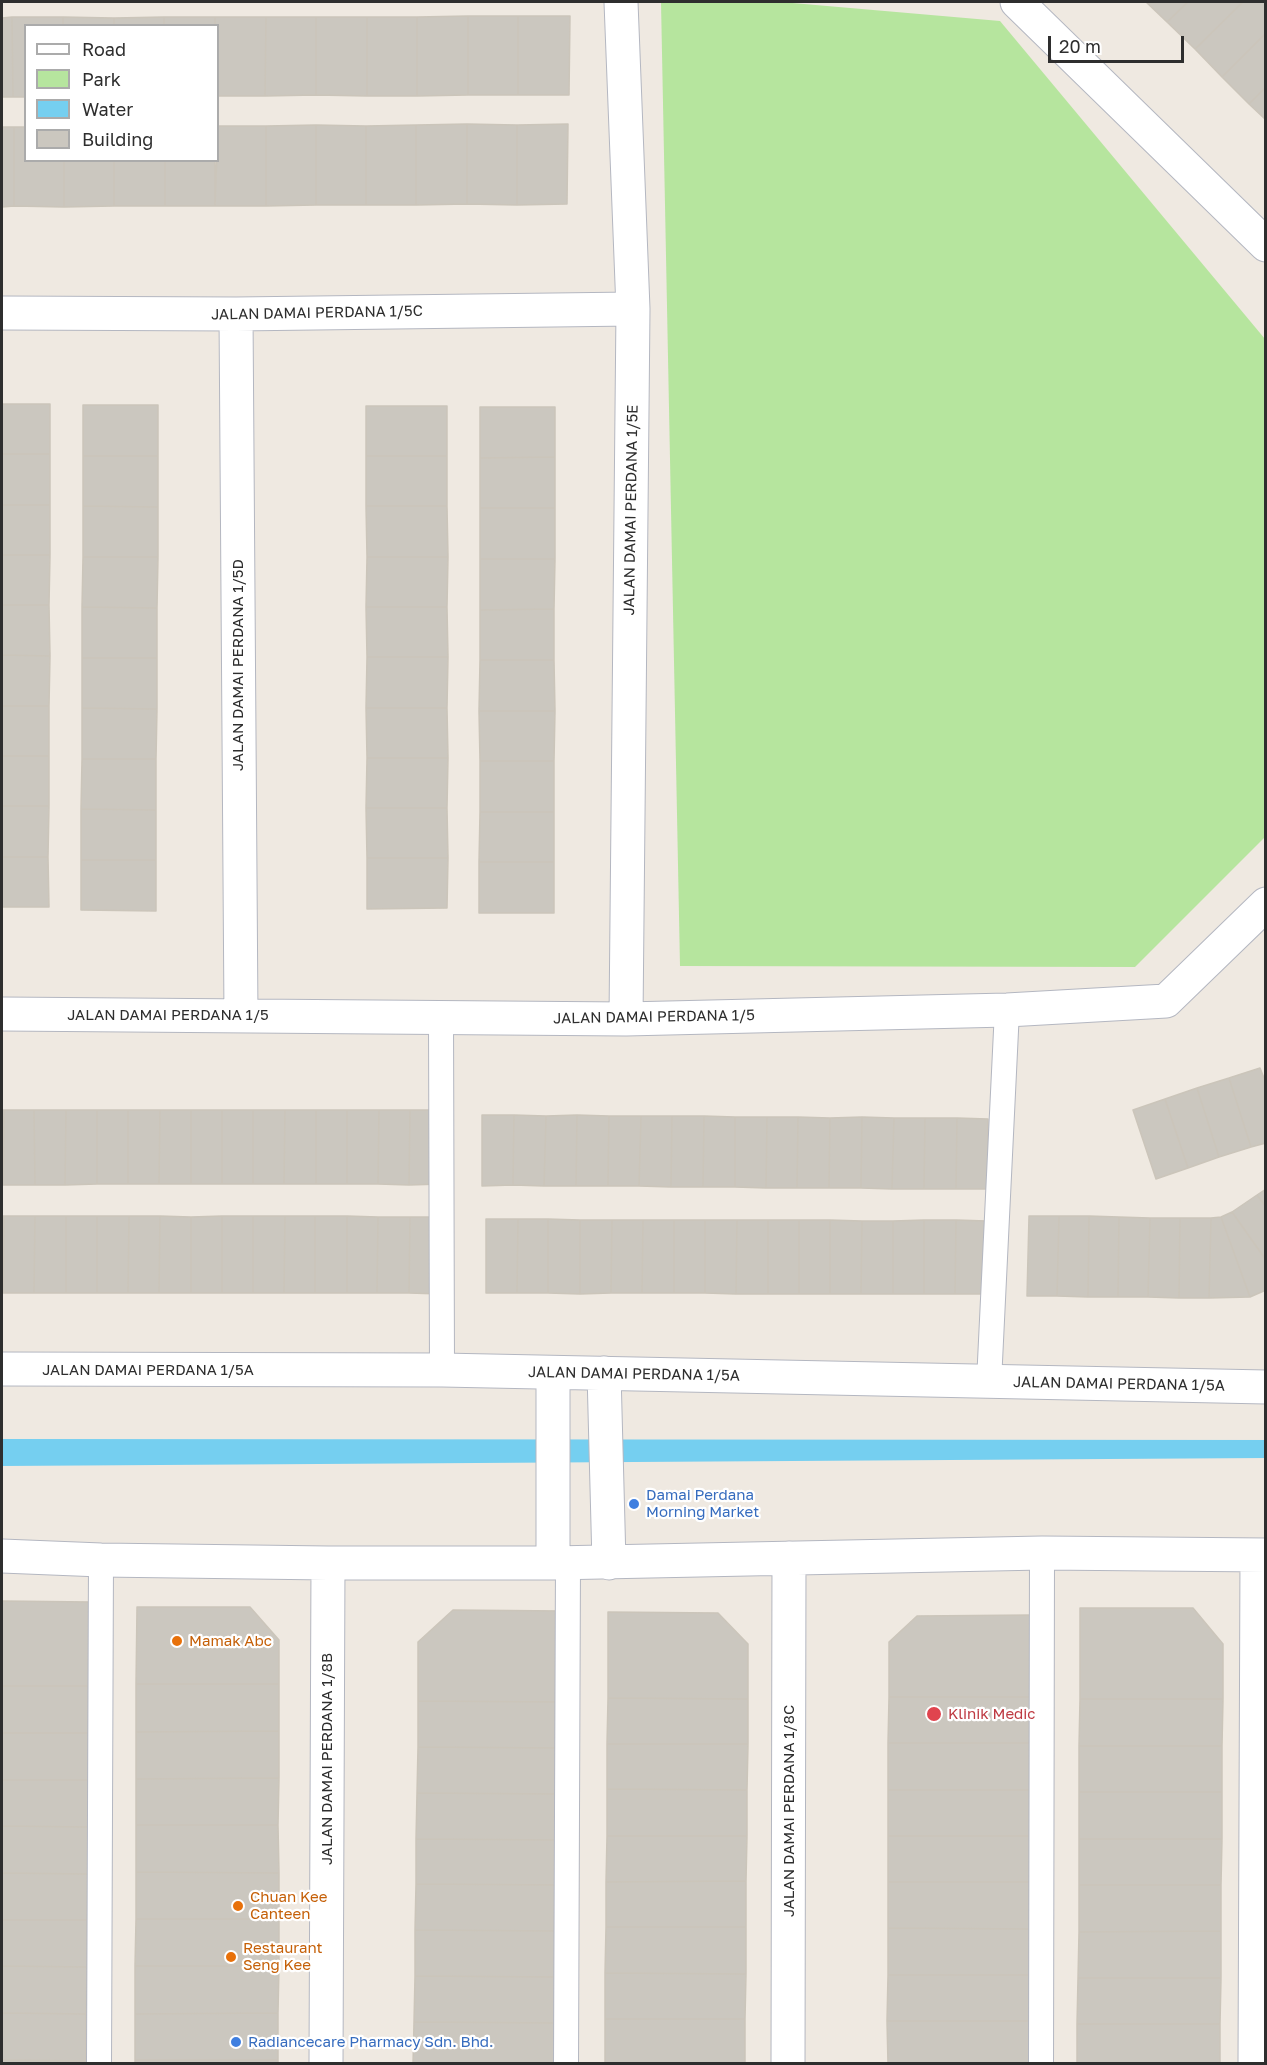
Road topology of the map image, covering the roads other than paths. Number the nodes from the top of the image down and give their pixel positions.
1 (621, 2) edge
2 (1017, 2) edge
3 (1266, 245) edge
4 (633, 309) junction
5 (2, 313) edge
6 (236, 314) junction
7 (1266, 904) edge
8 (1007, 1010) junction
9 (2, 1014) edge
10 (241, 1016) junction
11 (441, 1017) junction
12 (626, 1019) junction
13 (2, 1369) edge
14 (442, 1370) junction
15 (553, 1372) junction
16 (604, 1374) junction
17 (989, 1382) junction
18 (1266, 1387) edge
19 (1042, 1553) junction
20 (2, 1556) edge
21 (1261, 1556) edge
22 (789, 1558) junction
23 (101, 1560) junction
24 (328, 1563) junction
25 (560, 1563) junction
26 (609, 1563) junction
27 (99, 2064) edge
28 (326, 2064) edge
29 (566, 2064) edge
30 (788, 2064) edge
31 (1041, 2064) edge
32 (1255, 2064) edge

1 - 4 street, JALAN DAMAI PERDANA 1/5E
2 - 3 street
4 - 6 street, JALAN DAMAI PERDANA 1/5C
4 - 12 street, JALAN DAMAI PERDANA 1/5E
5 - 6 street, JALAN DAMAI PERDANA 1/5C
6 - 10 street, JALAN DAMAI PERDANA 1/5D
7 - 8 street, JALAN DAMAI PERDANA 1/5
8 - 12 street, JALAN DAMAI PERDANA 1/5
8 - 17 lane
9 - 10 street, JALAN DAMAI PERDANA 1/5
10 - 11 street, JALAN DAMAI PERDANA 1/5
11 - 12 street, JALAN DAMAI PERDANA 1/5
11 - 14 lane
13 - 14 street, JALAN DAMAI PERDANA 1/5A
14 - 15 street, JALAN DAMAI PERDANA 1/5A
15 - 16 street, JALAN DAMAI PERDANA 1/5A
15 - 25 street
16 - 17 street, JALAN DAMAI PERDANA 1/5A
16 - 26 street
17 - 18 street, JALAN DAMAI PERDANA 1/5A
19 - 21 street
19 - 22 street
19 - 31 lane
20 - 23 street
21 - 32 street
22 - 26 street
22 - 30 street, JALAN DAMAI PERDANA 1/8C
23 - 24 street
23 - 27 lane
24 - 25 street
24 - 28 street, JALAN DAMAI PERDANA 1/8B
25 - 26 street
25 - 29 lane

